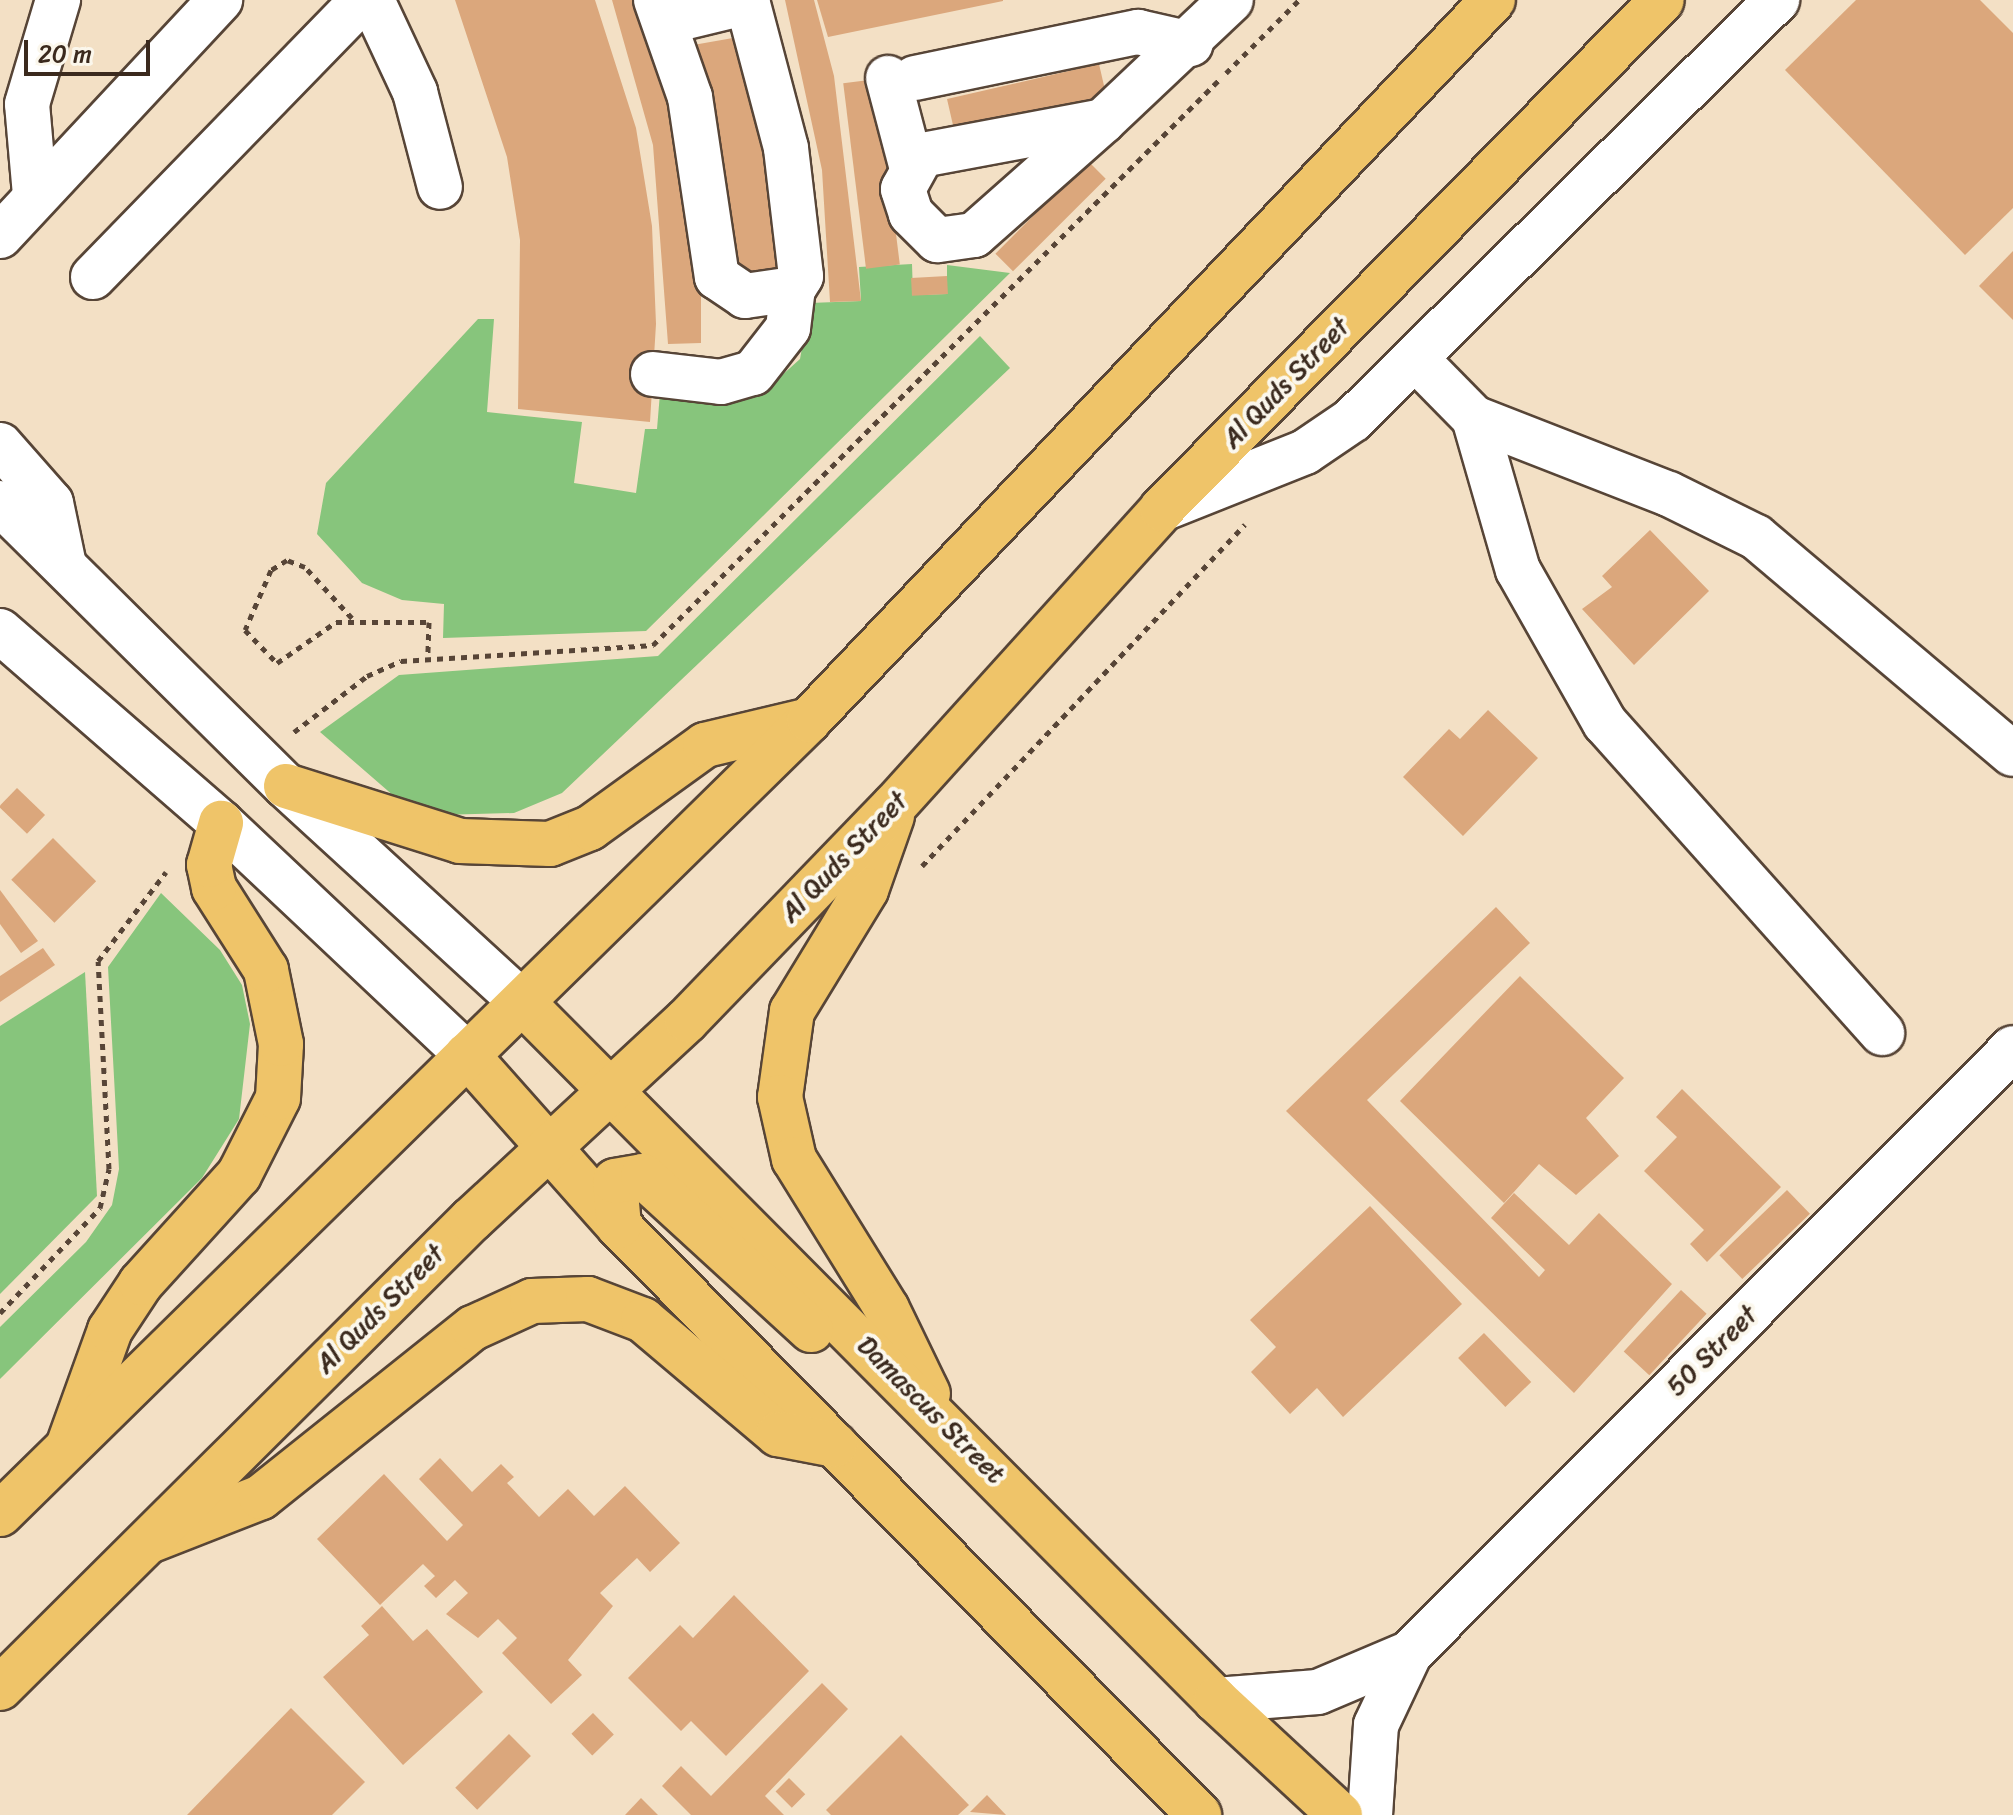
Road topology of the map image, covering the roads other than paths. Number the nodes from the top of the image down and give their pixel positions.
1 (58, 0) edge
2 (220, 0) edge
3 (362, 0) edge
4 (372, 0) edge
5 (1231, 0) edge
6 (1493, 0) edge
7 (1662, 0) edge
8 (1777, 0) edge
9 (748, 1) edge
10 (661, 11) edge
11 (1191, 44) junction
12 (0, 71) edge
13 (1103, 121) junction
14 (0, 128) edge
15 (911, 165) junction
16 (440, 187) dead end
17 (12, 219) edge
18 (93, 277) dead end
19 (776, 292) junction
20 (1415, 358) junction
21 (653, 374) dead end
22 (1474, 418) junction
23 (0, 445) edge
24 (0, 503) edge
25 (1162, 509) junction
26 (64, 565) junction
27 (0, 631) edge
28 (809, 720) junction
29 (2013, 754) edge
30 (274, 772) junction
31 (894, 806) junction
32 (217, 820) junction
33 (523, 1003) junction
34 (1882, 1033) dead end
35 (2013, 1048) edge
36 (467, 1055) junction
37 (614, 1090) junction
38 (550, 1149) junction
39 (619, 1226) junction
40 (921, 1400) junction
41 (835, 1445) junction
42 (67, 1450) junction
43 (0, 1514) edge
44 (143, 1543) junction
45 (1410, 1653) junction
46 (0, 1688) edge
47 (1216, 1700) junction
48 (1199, 1815) edge
49 (1340, 1815) edge
50 (1370, 1815) edge

1 - 17 street
2 - 17 street
3 - 18 street
4 - 16 street
5 - 11 street
6 - 28 main road
7 - 25 main road, Al Quds Street
8 - 20 street
9 - 10 street
9 - 19 street
10 - 19 street
11 - 13 street
11 - 15 street
12 - 14 street
13 - 15 street
13 - 15 street
19 - 21 street
20 - 22 street
20 - 25 street
22 - 29 street
22 - 34 street
23 - 26 street
24 - 26 street
25 - 31 main road, Al Quds Street
26 - 30 street
27 - 32 street
28 - 30 main road
28 - 33 main road
30 - 33 street
31 - 37 main road, Al Quds Street
31 - 40 main road
32 - 36 street
32 - 42 main road
33 - 36 main road
33 - 37 main road, Damascus Street
35 - 45 street, 50 Street
36 - 38 main road
36 - 42 main road
37 - 38 main road, Al Quds Street
37 - 40 main road, Damascus Street
38 - 39 main road
38 - 44 main road, Al Quds Street
39 - 40 main road
39 - 41 main road
40 - 47 main road, Damascus Street
41 - 44 main road
41 - 48 main road
42 - 43 main road
44 - 46 main road, Al Quds Street
45 - 47 street, 50 Street
45 - 50 street, 50 Street
47 - 49 main road, Damascus Street

